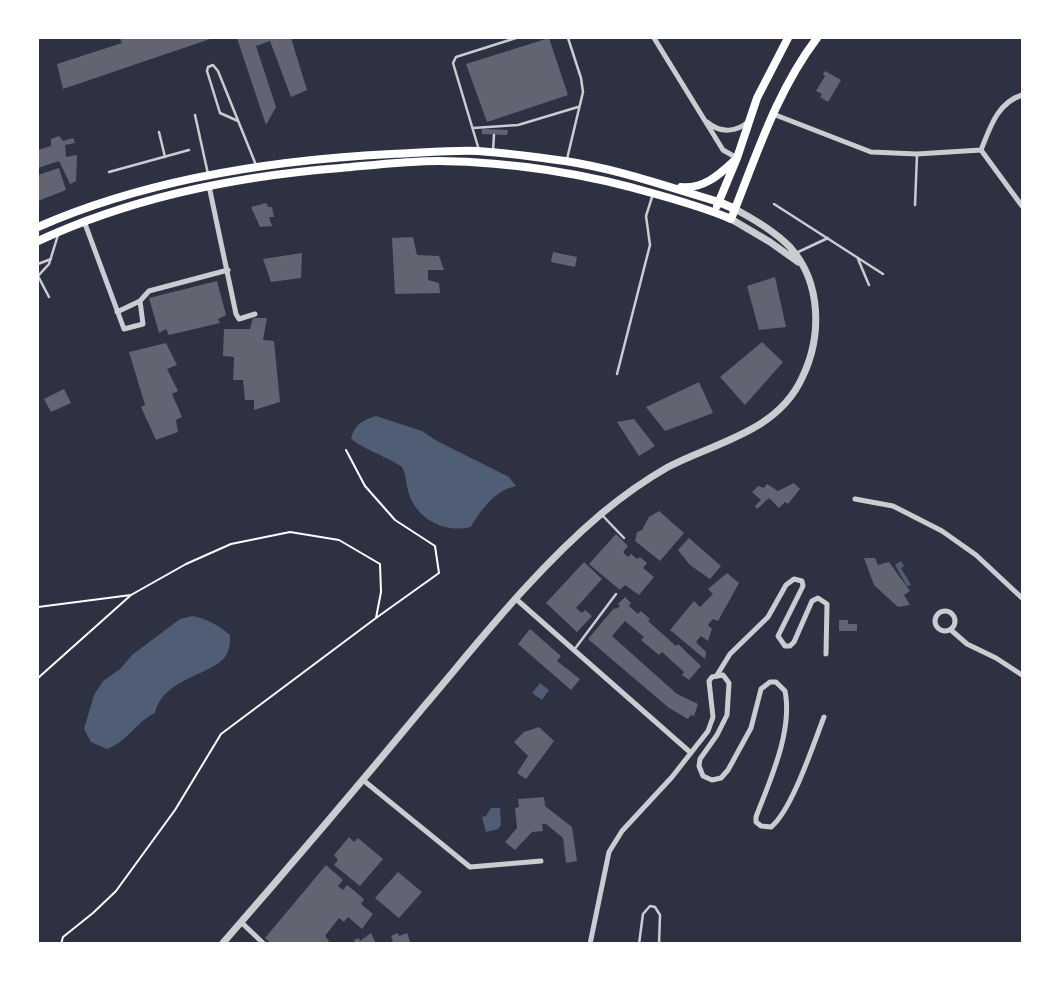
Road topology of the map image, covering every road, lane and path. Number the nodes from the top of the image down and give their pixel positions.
1 (516, 38) edge
2 (568, 38) edge
3 (654, 38) edge
4 (788, 38) edge
5 (816, 38) edge
6 (1022, 95) edge
7 (578, 107) junction
8 (773, 114) junction
9 (195, 115) dead end
10 (704, 119) junction
11 (750, 121) junction
12 (238, 122) junction
13 (474, 128) junction
14 (160, 132) dead end
15 (494, 135) dead end
16 (189, 150) dead end
17 (981, 150) junction
18 (479, 151) junction
19 (492, 152) junction
20 (917, 154) junction
21 (165, 157) junction
22 (737, 158) junction
23 (566, 161) junction
24 (257, 168) junction
25 (109, 172) dead end
26 (209, 176) junction
27 (664, 185) junction
28 (210, 186) junction
29 (653, 193) junction
30 (719, 202) junction
31 (774, 204) dead end
32 (915, 205) dead end
33 (1022, 206) edge
34 (735, 209) junction
35 (715, 212) junction
36 (731, 219) junction
37 (84, 221) junction
38 (38, 228) edge
39 (58, 231) junction
40 (828, 238) junction
41 (38, 241) edge
42 (793, 255) junction
43 (858, 257) junction
44 (51, 259) junction
45 (38, 264) edge
46 (228, 270) junction
47 (883, 274) dead end
48 (38, 276) edge
49 (870, 285) dead end
50 (49, 297) dead end
51 (140, 301) junction
52 (117, 312) junction
53 (255, 314) dead end
54 (618, 374) dead end
55 (346, 450) dead end
56 (855, 499) dead end
57 (601, 514) junction
58 (624, 538) dead end
59 (616, 594) dead end
60 (131, 595) junction
61 (1022, 598) edge
62 (516, 599) junction
63 (38, 607) edge
64 (376, 618) junction
65 (951, 630) junction
66 (574, 650) junction
67 (826, 654) dead end
68 (717, 675) junction
69 (1022, 675) edge
70 (38, 678) edge
71 (824, 717) dead end
72 (691, 752) junction
73 (363, 780) junction
74 (541, 861) dead end
75 (240, 922) junction
76 (61, 944) edge
77 (222, 944) edge
78 (264, 944) edge
79 (590, 944) edge
80 (639, 944) edge
81 (659, 944) edge

1 - 13 lane
2 - 7 lane
3 - 10 street
4 - 11 main road
5 - 8 main road
6 - 17 street
7 - 13 lane
7 - 23 lane
8 - 20 street
8 - 34 main road
9 - 26 lane
10 - 11 street
10 - 22 street
11 - 22 main road
12 - 12 lane
12 - 24 lane
13 - 18 lane
14 - 21 lane
15 - 19 lane
16 - 21 lane
17 - 20 street
17 - 33 street
18 - 19 main road
18 - 24 main road
19 - 23 main road
20 - 32 lane
21 - 25 lane
22 - 27 main road
22 - 30 main road
23 - 27 main road
24 - 26 main road
26 - 38 main road
27 - 30 main road
28 - 29 main road
28 - 37 main road
28 - 46 street
29 - 35 main road
29 - 54 lane
30 - 34 main road
30 - 35 main road
31 - 40 lane
34 - 36 main road
34 - 42 street
35 - 36 main road
36 - 42 street
37 - 39 main road
37 - 52 street
39 - 41 main road
39 - 44 lane
40 - 42 lane
40 - 43 lane
42 - 57 street
43 - 47 lane
43 - 49 lane
44 - 45 lane
44 - 48 lane
46 - 51 street
46 - 53 street
48 - 50 lane
51 - 52 street
51 - 52 street
55 - 64 path
56 - 61 street
57 - 58 lane
57 - 62 street
59 - 66 lane
60 - 63 path
60 - 64 path
60 - 70 path
62 - 66 street
62 - 73 street
64 - 76 path
65 - 65 street
65 - 69 street
66 - 72 street
67 - 68 street
68 - 71 street
68 - 72 street
72 - 79 street
73 - 74 street
73 - 75 street
75 - 77 street
75 - 78 street
80 - 81 lane

